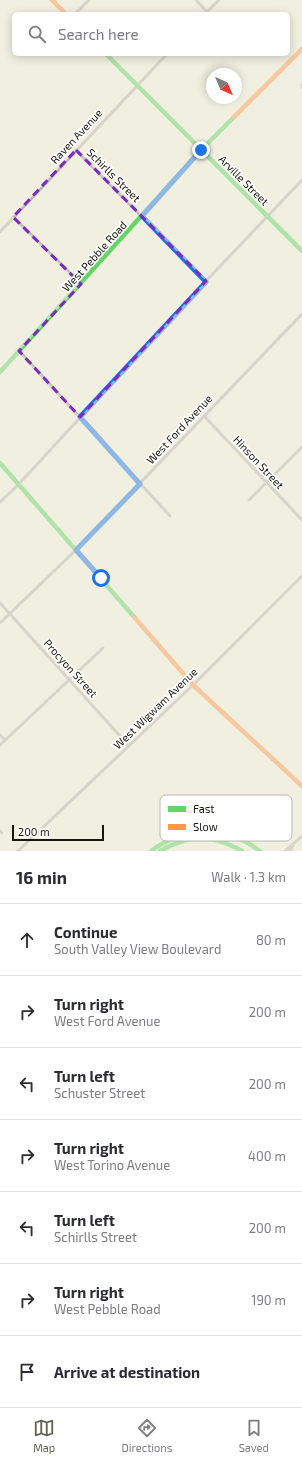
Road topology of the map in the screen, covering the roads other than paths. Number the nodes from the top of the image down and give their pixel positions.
1 (52, 0) edge
2 (89, 0) edge
3 (196, 0) edge
4 (219, 0) edge
5 (64, 12) edge
6 (77, 12) edge
7 (205, 12) edge
8 (207, 12) edge
9 (302, 49) edge
10 (108, 56) edge
11 (165, 56) edge
12 (137, 85) junction
13 (76, 150) junction
14 (201, 150) junction
15 (302, 180) edge
16 (142, 216) junction
17 (267, 216) junction
18 (14, 217) junction
19 (0, 232) edge
20 (302, 251) edge
21 (206, 282) junction
22 (80, 284) junction
23 (302, 314) edge
24 (19, 351) junction
25 (0, 372) edge
26 (204, 416) junction
27 (80, 417) junction
28 (302, 447) edge
29 (0, 463) edge
30 (267, 483) junction
31 (18, 484) junction
32 (140, 484) junction
33 (249, 500) dead end
34 (0, 502) edge
35 (170, 516) dead end
36 (302, 520) edge
37 (76, 550) junction
38 (302, 576) edge
39 (0, 603) edge
40 (10, 614) junction
41 (0, 623) edge
42 (103, 648) dead end
43 (70, 680) junction
44 (194, 685) junction
45 (0, 735) edge
46 (5, 740) junction
47 (0, 745) edge
48 (129, 746) junction
49 (302, 786) edge
50 (302, 836) edge
51 (165, 841) edge
52 (168, 841) edge
53 (179, 841) edge
54 (222, 841) edge
55 (245, 841) edge
56 (294, 844) junction
57 (18, 851) edge
58 (151, 851) edge
59 (157, 851) edge
60 (160, 851) edge
61 (242, 851) edge
62 (260, 851) edge
63 (285, 851) edge
64 (290, 851) edge

1 - 5 street
2 - 6 street
3 - 7 street
4 - 8 street
9 - 14 street, West Pebble Road
10 - 12 street, Arville Street
11 - 12 street, Raven Avenue
12 - 13 street, Raven Avenue
12 - 14 street, Arville Street
13 - 16 street, Schirlls Street
13 - 18 street, Raven Avenue
14 - 16 street, West Pebble Road
14 - 17 street, Arville Street
15 - 17 street
16 - 21 street, Schirlls Street
16 - 22 street, West Pebble Road
17 - 20 street, Arville Street
17 - 21 street
18 - 19 street, Raven Avenue
18 - 22 street
21 - 27 street
22 - 24 street, West Pebble Road
23 - 26 street, West Ford Avenue
24 - 25 street, West Pebble Road
24 - 27 street
26 - 30 street, Hinson Street
26 - 32 street, West Ford Avenue
27 - 31 street
27 - 32 street
28 - 30 street
29 - 31 street
30 - 33 street
30 - 36 street, Hinson Street
31 - 34 street
31 - 37 street
32 - 35 street
32 - 37 street, West Ford Avenue
37 - 40 street, West Ford Avenue
37 - 44 street
38 - 44 street, West Wigwam Avenue
39 - 40 street, Procyon Street
40 - 41 street, West Ford Avenue
40 - 43 street, Procyon Street
42 - 43 street
43 - 46 street
43 - 48 street, Procyon Street
44 - 48 street, West Wigwam Avenue
44 - 49 street
45 - 46 street
46 - 47 street
48 - 57 street, West Wigwam Avenue
50 - 56 street
51 - 58 street
52 - 59 street
53 - 60 street
54 - 61 street
55 - 62 street
56 - 63 street
56 - 64 street

